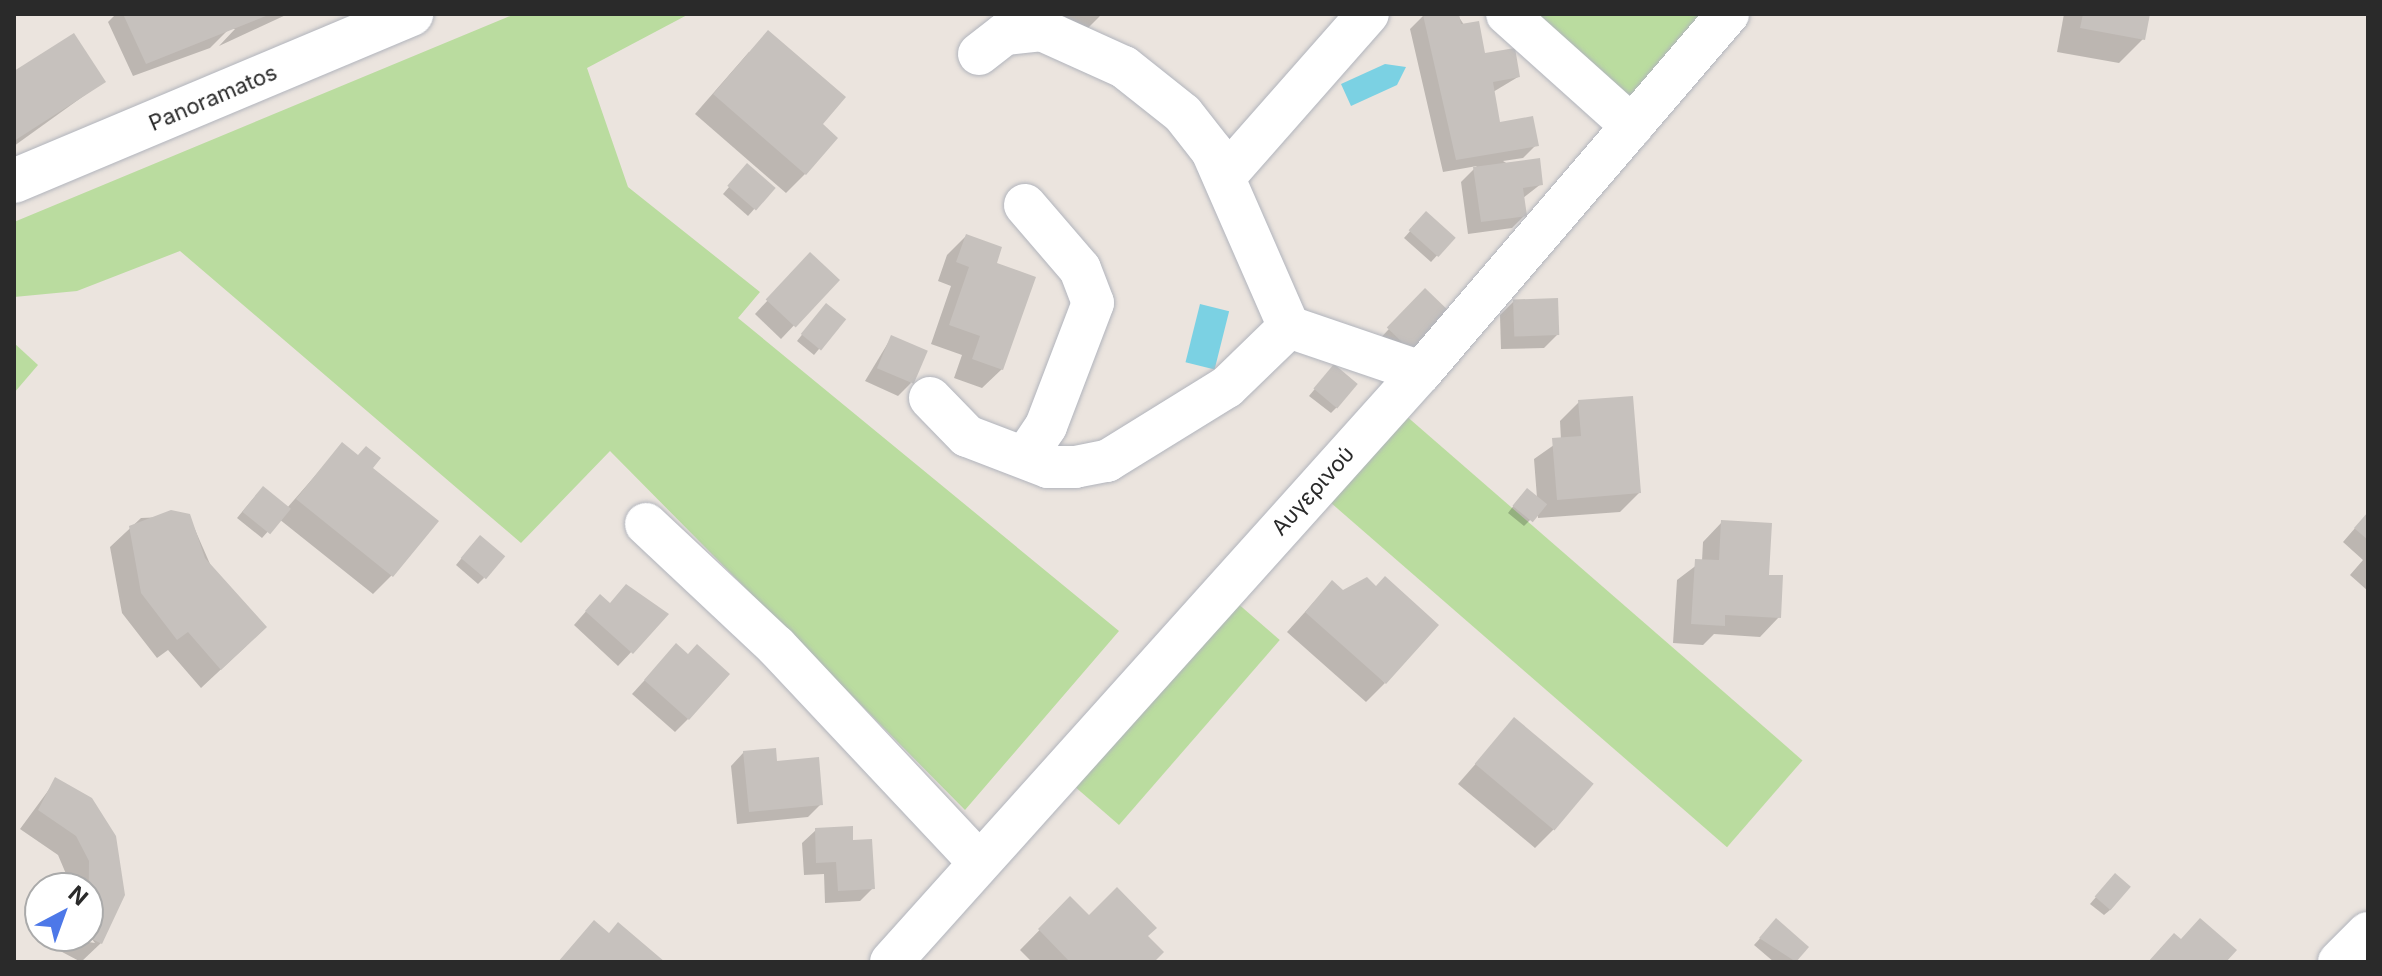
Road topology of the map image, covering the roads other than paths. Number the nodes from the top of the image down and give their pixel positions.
1 (411, 14) edge
2 (1368, 14) edge
3 (1507, 14) edge
4 (1728, 14) edge
5 (979, 54) dead end
6 (1632, 126) junction
7 (1225, 176) junction
8 (14, 181) edge
9 (1025, 205) dead end
10 (1289, 327) junction
11 (1421, 372) junction
12 (930, 398) dead end
13 (1027, 454) junction
14 (646, 524) dead end
15 (978, 861) junction
16 (2368, 933) edge
17 (891, 962) edge
18 (2339, 962) edge

1 - 8 main road, Panoramatos
2 - 7 street
3 - 6 street
4 - 6 street, Αυγερινού
5 - 7 street
6 - 11 street, Αυγερινού
7 - 10 street
9 - 13 street
10 - 11 street
10 - 13 street
11 - 15 street, Αυγερινού
12 - 13 street
14 - 15 street
15 - 17 street, Αυγερινού
16 - 18 street

